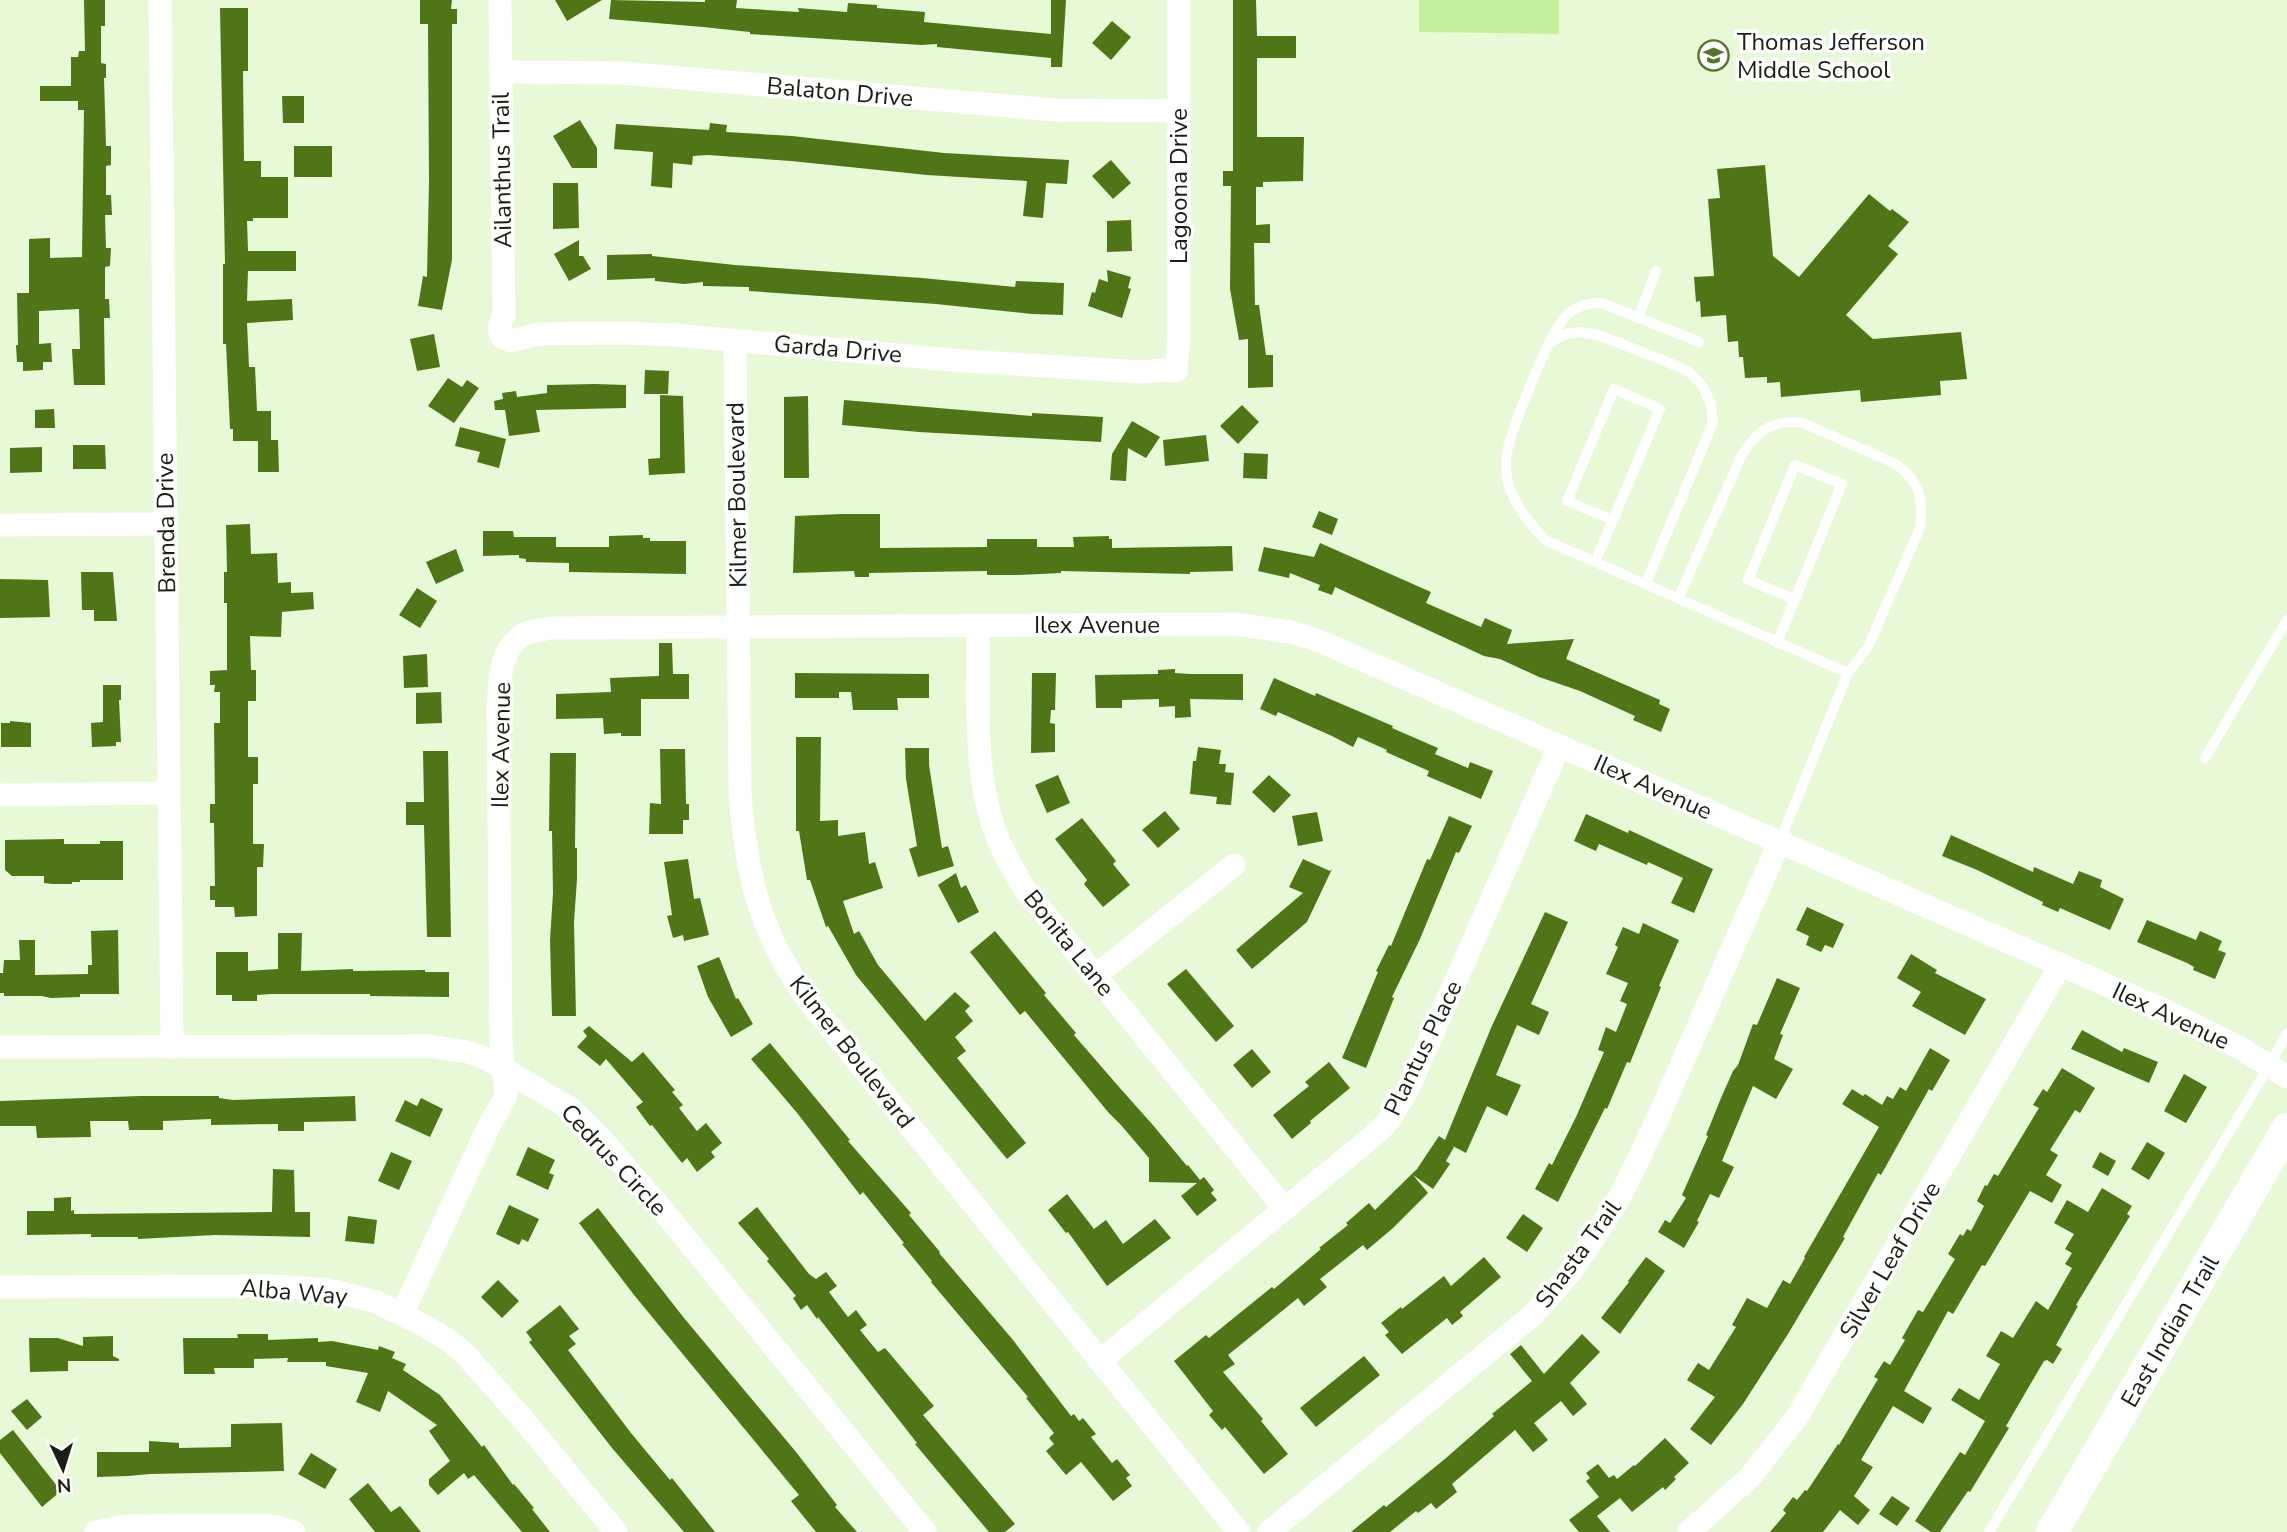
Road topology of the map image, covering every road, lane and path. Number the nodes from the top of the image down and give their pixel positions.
1 (159, 0) edge
2 (500, 0) edge
3 (1179, 0) edge
4 (501, 72) junction
5 (1179, 110) junction
6 (1656, 271) dead end
7 (1638, 317) junction
8 (502, 337) joint
9 (735, 341) junction
10 (1699, 342) dead end
11 (1550, 343) junction
12 (1176, 371) joint
13 (1613, 520) junction
14 (166, 524) junction
15 (0, 525) edge
16 (1595, 562) junction
17 (1645, 584) junction
18 (1678, 599) junction
19 (1795, 599) junction
20 (2287, 621) edge
21 (738, 625) junction
22 (978, 625) junction
23 (1777, 642) junction
24 (1848, 673) junction
25 (1559, 747) junction
26 (2204, 758) dead end
27 (169, 793) junction
28 (0, 795) edge
29 (1779, 843) junction
30 (1234, 865) dead end
31 (2061, 964) junction
32 (1096, 976) junction
33 (2287, 1033) edge
34 (0, 1047) edge
35 (172, 1047) junction
36 (504, 1069) junction
37 (2278, 1072) edge
38 (2287, 1129) edge
39 (1285, 1209) junction
40 (0, 1287) edge
41 (402, 1314) junction
42 (1100, 1361) junction
43 (96, 1532) edge
44 (294, 1532) edge
45 (616, 1532) edge
46 (925, 1532) edge
47 (1239, 1532) edge
48 (1269, 1532) edge
49 (1689, 1532) edge
50 (1989, 1532) edge
51 (2052, 1532) edge

1 - 14 street, Brenda Drive
2 - 4 street, Ailanthus Trail
3 - 5 street, Lagoona Drive
4 - 5 street, Balaton Drive
4 - 8 street, Ailanthus Trail
5 - 12 street, Lagoona Drive
6 - 7 lane
7 - 10 lane
7 - 11 lane
8 - 9 street, Garda Drive
9 - 12 street, Garda Drive
9 - 21 street, Kilmer Boulevard
11 - 16 lane
11 - 17 lane
13 - 13 lane
13 - 16 lane
14 - 15 street
14 - 27 street, Brenda Drive
16 - 17 lane
17 - 18 lane
18 - 23 lane
18 - 24 lane
19 - 19 lane
19 - 23 lane
20 - 26 lane
21 - 22 street, Ilex Avenue
21 - 36 street, Ilex Avenue
21 - 42 street, Kilmer Boulevard
22 - 25 street, Ilex Avenue
22 - 32 street, Bonita Lane
23 - 24 lane
24 - 29 lane
25 - 29 street, Ilex Avenue
25 - 39 street, Plantus Place
27 - 28 street
27 - 35 street, Brenda Drive
29 - 31 street, Ilex Avenue
29 - 48 street, Shasta Trail
30 - 32 street
31 - 37 street, Ilex Avenue
31 - 49 street, Silver Leaf Drive
32 - 39 street, Bonita Lane
33 - 37 lane
34 - 35 street, Cedrus Circle
35 - 36 street, Cedrus Circle
36 - 41 street, Ilex Avenue
36 - 46 street, Cedrus Circle
37 - 50 lane
38 - 51 main road, East Indian Trail
39 - 42 street, Plantus Place
40 - 41 street, Alba Way
41 - 45 street, Alba Way
42 - 47 street, Kilmer Boulevard
43 - 44 street

